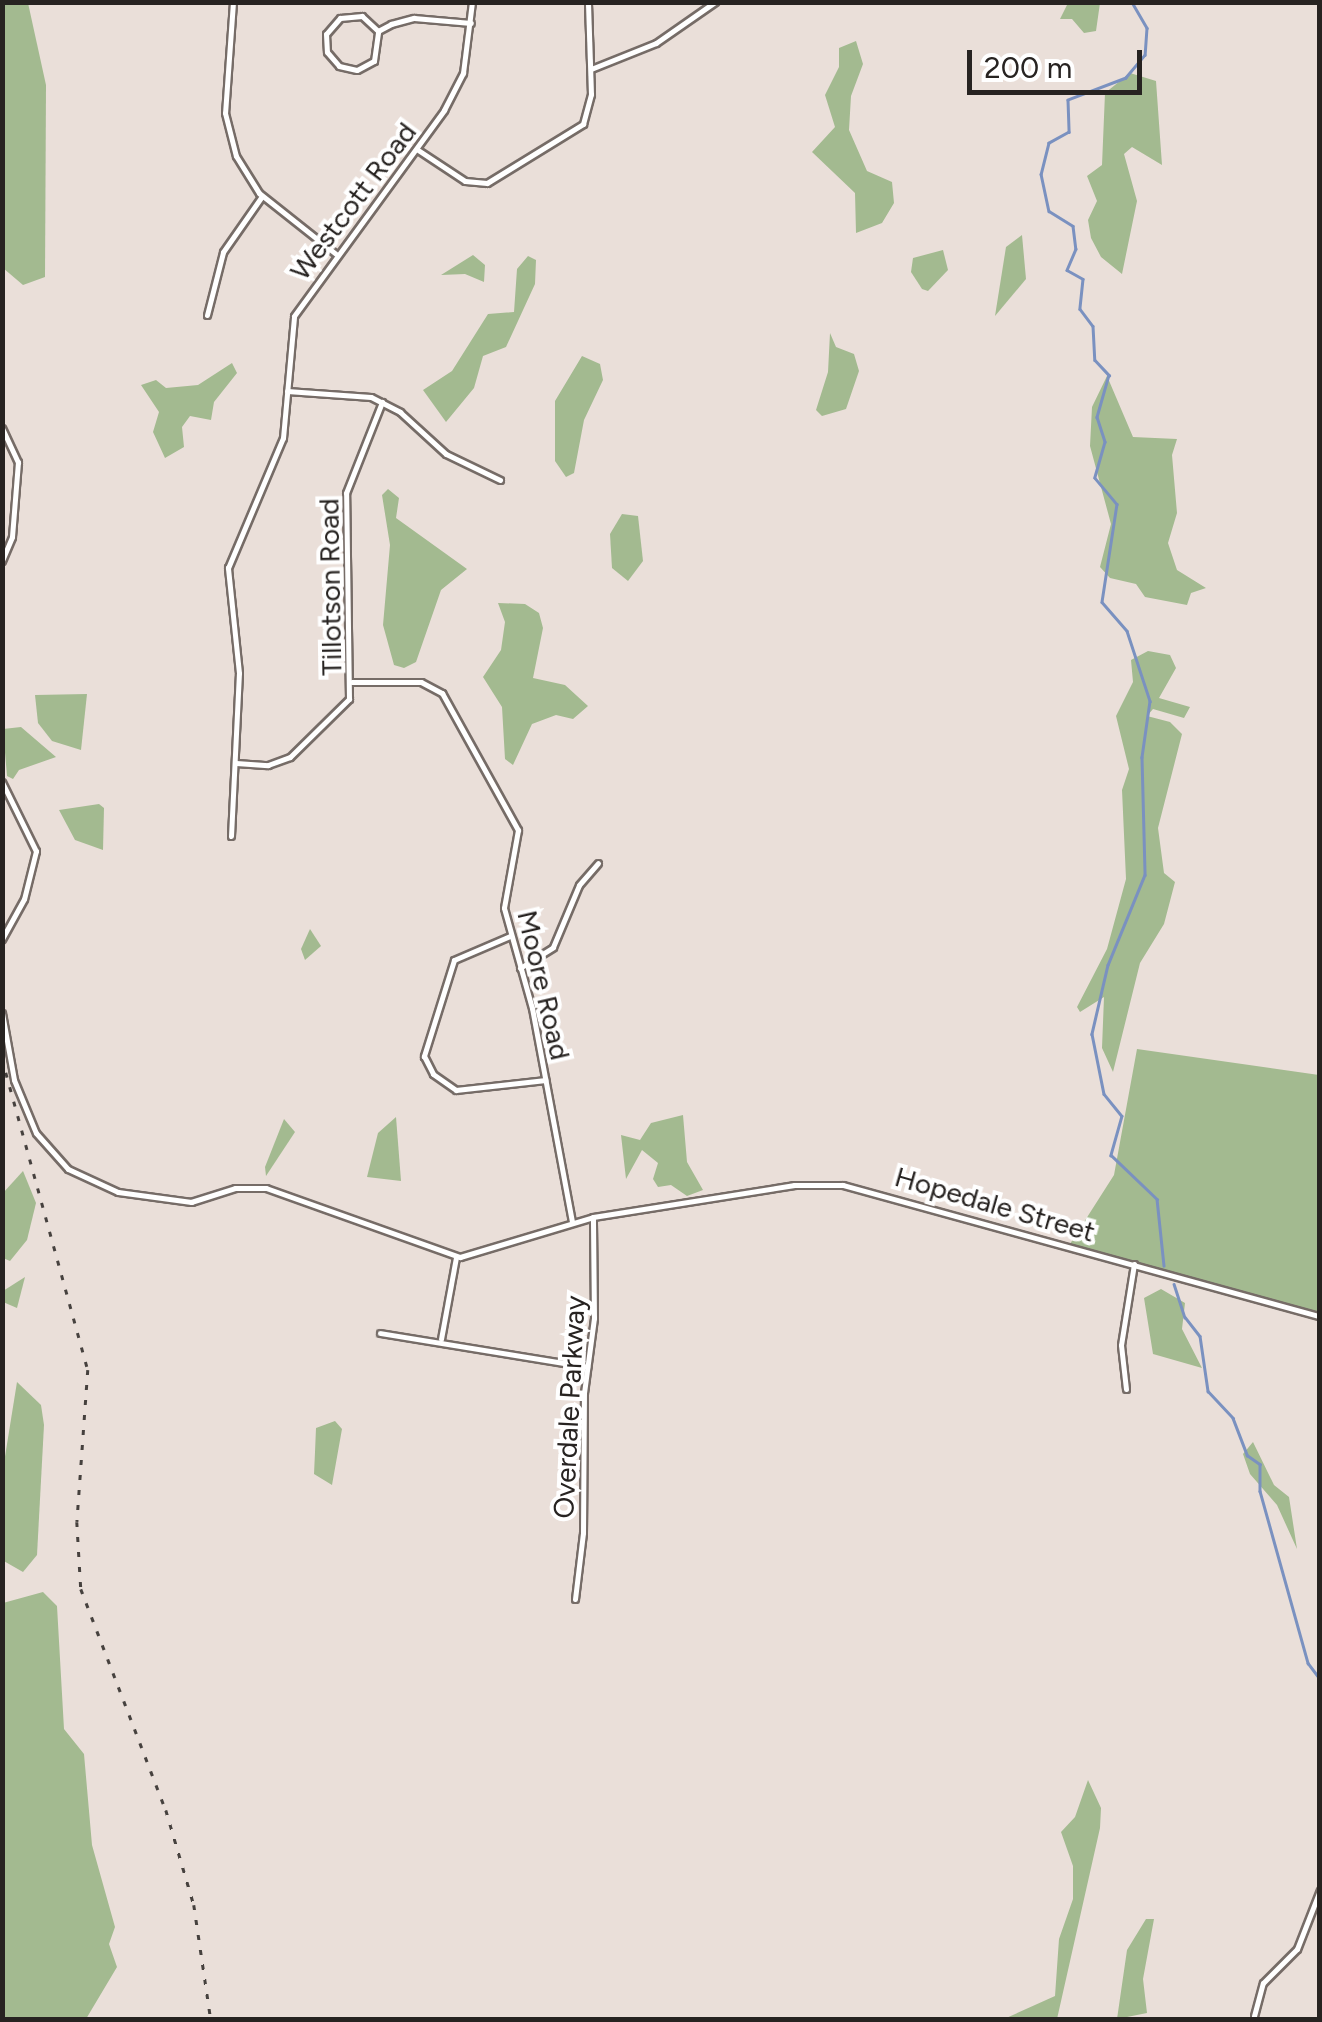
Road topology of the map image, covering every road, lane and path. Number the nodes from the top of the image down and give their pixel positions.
1 (233, 2) edge
2 (472, 2) edge
3 (588, 2) edge
4 (715, 2) edge
5 (471, 23) junction
6 (378, 31) junction
7 (591, 69) junction
8 (418, 150) junction
9 (262, 196) junction
10 (336, 254) junction
11 (207, 315) dead end
12 (287, 390) junction
13 (382, 402) junction
14 (2, 428) edge
15 (500, 480) dead end
16 (2, 561) edge
17 (352, 682) junction
18 (236, 763) junction
19 (2, 782) edge
20 (231, 836) dead end
21 (598, 863) dead end
22 (510, 936) junction
23 (2, 939) edge
24 (520, 968) junction
25 (2, 1012) edge
26 (546, 1080) junction
27 (593, 1216) junction
28 (572, 1221) junction
29 (456, 1257) junction
30 (1134, 1264) junction
31 (1320, 1316) edge
32 (380, 1333) dead end
33 (441, 1339) junction
34 (587, 1367) junction
35 (1126, 1389) dead end
36 (575, 1598) dead end
37 (1320, 1890) edge
38 (1254, 2012) dead end

1 - 9 street
2 - 5 street, Westcott Road
3 - 7 street
4 - 7 street
5 - 6 street
5 - 8 street, Westcott Road
6 - 6 street
7 - 8 street
8 - 10 street, Westcott Road
9 - 10 street
9 - 11 street
10 - 12 street, Westcott Road
12 - 13 street
12 - 18 street, Westcott Road
13 - 15 street
13 - 17 street, Tillotson Road
14 - 16 street
17 - 18 street, Tillotson Road
17 - 22 street, Moore Road
18 - 20 street, Westcott Road
19 - 23 street
21 - 24 street
22 - 24 street, Moore Road
22 - 26 street
24 - 26 street, Moore Road
25 - 29 street
26 - 28 street, Moore Road
27 - 28 street, Hopedale Street
27 - 30 street, Hopedale Street
27 - 34 street, Overdale Parkway
28 - 29 street, Hopedale Street
29 - 33 street
30 - 31 street, Hopedale Street
30 - 35 street
32 - 33 street
33 - 34 street
34 - 36 street, Overdale Parkway
37 - 38 street

